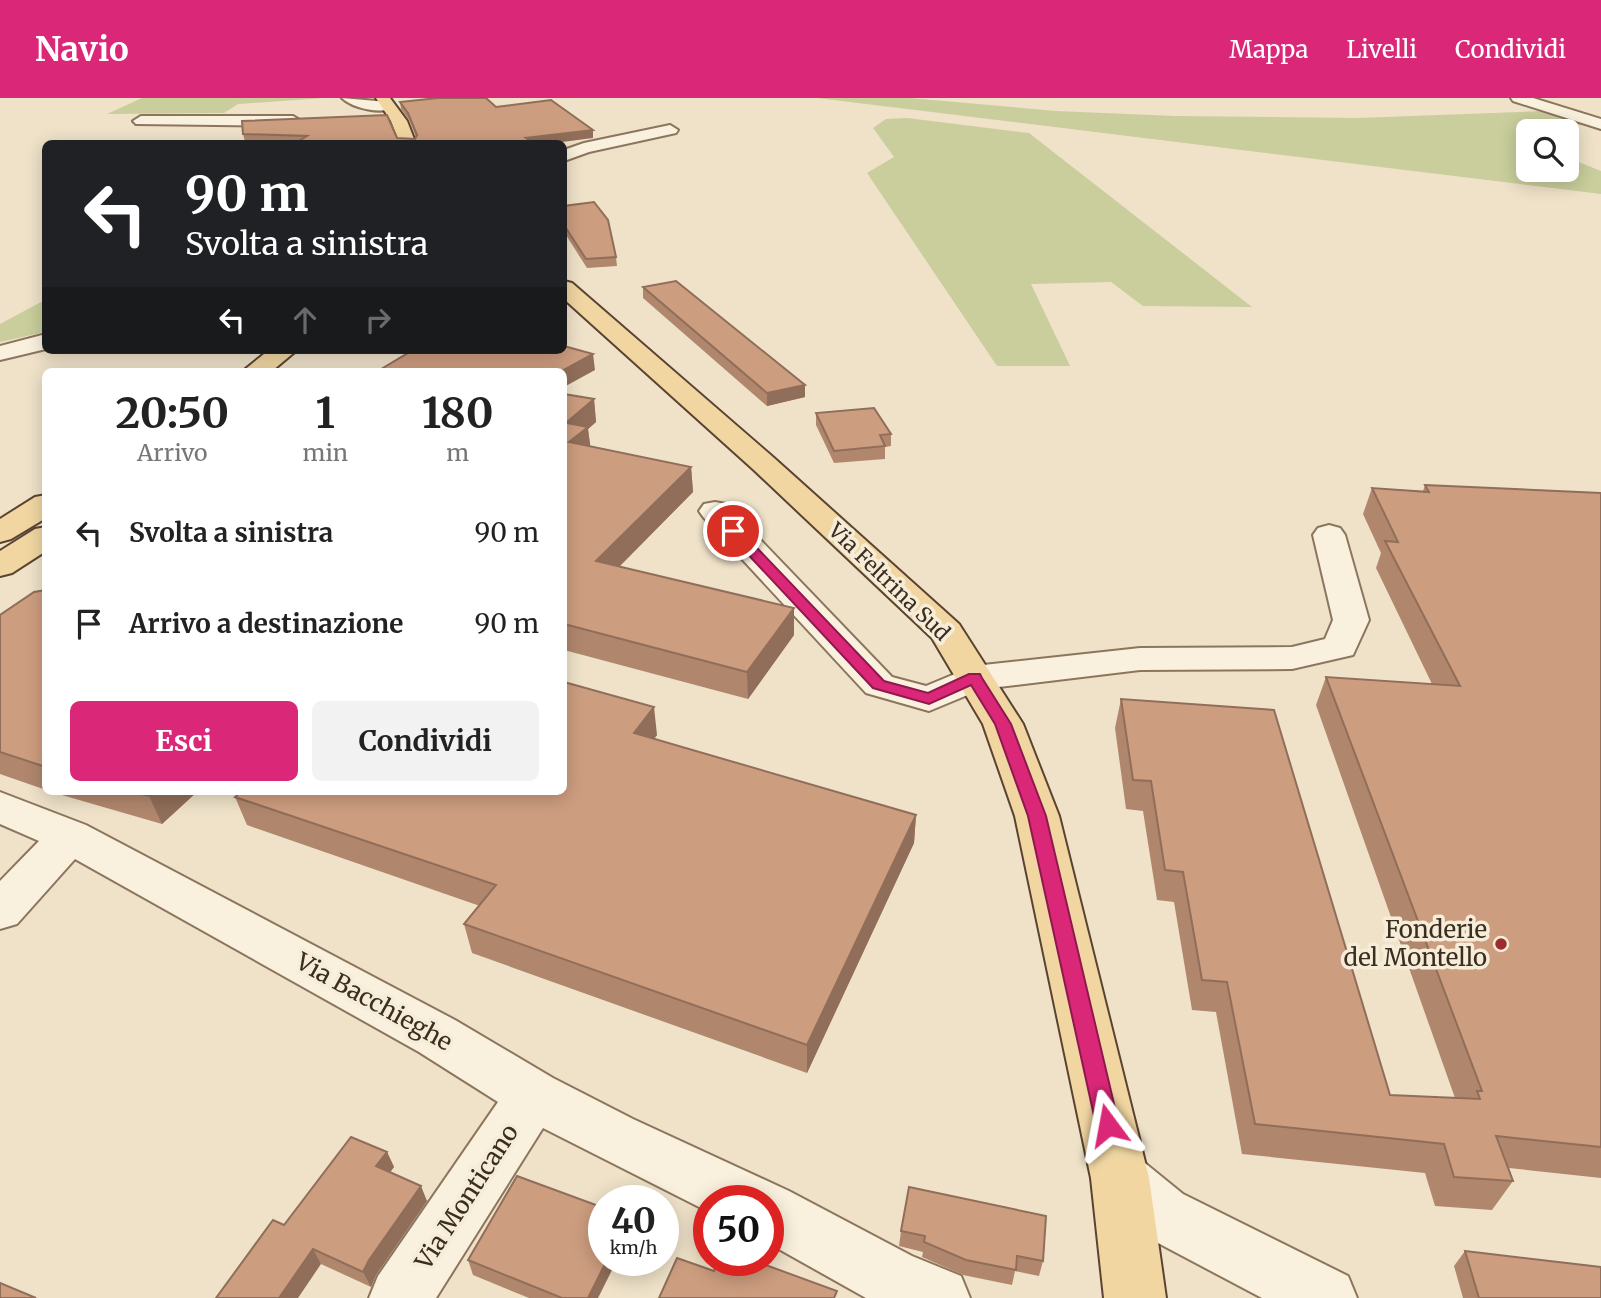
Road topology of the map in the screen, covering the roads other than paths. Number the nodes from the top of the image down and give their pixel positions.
1 (349, 98) edge
2 (1518, 98) edge
3 (391, 110) edge
4 (360, 119) edge
5 (141, 121) dead end
6 (313, 121) edge
7 (1594, 122) edge
8 (670, 130) dead end
9 (406, 140) edge
10 (567, 155) edge
11 (567, 291) edge
12 (42, 342) edge
13 (0, 353) edge
14 (279, 354) edge
15 (294, 354) edge
16 (260, 368) edge
17 (278, 368) edge
18 (42, 506) edge
19 (715, 511) dead end
20 (0, 532) edge
21 (1329, 535) dead end
22 (42, 539) edge
23 (0, 566) edge
24 (974, 678) junction
25 (0, 807) edge
26 (70, 836) junction
27 (0, 911) edge
28 (534, 1095) junction
29 (1120, 1178) junction
30 (714, 1185) edge
31 (784, 1220) edge
32 (906, 1292) edge
33 (400, 1298) edge
34 (1135, 1298) edge
35 (1326, 1298) edge

1 - 3 street
2 - 7 street
3 - 4 street
3 - 9 main road
5 - 6 street
8 - 10 street
11 - 24 main road, Via Feltrina Sud
12 - 13 street
14 - 16 main road
15 - 17 main road
18 - 20 main road
19 - 24 street
21 - 24 street
22 - 23 main road
24 - 29 main road, Via Feltrina Sud
25 - 26 street, Via Bacchieghe
26 - 27 street
26 - 28 street, Via Bacchieghe
28 - 30 street, Via Bacchieghe
28 - 33 street, Via Monticano
29 - 34 main road, Via Feltrina Sud
29 - 35 street
31 - 32 street

